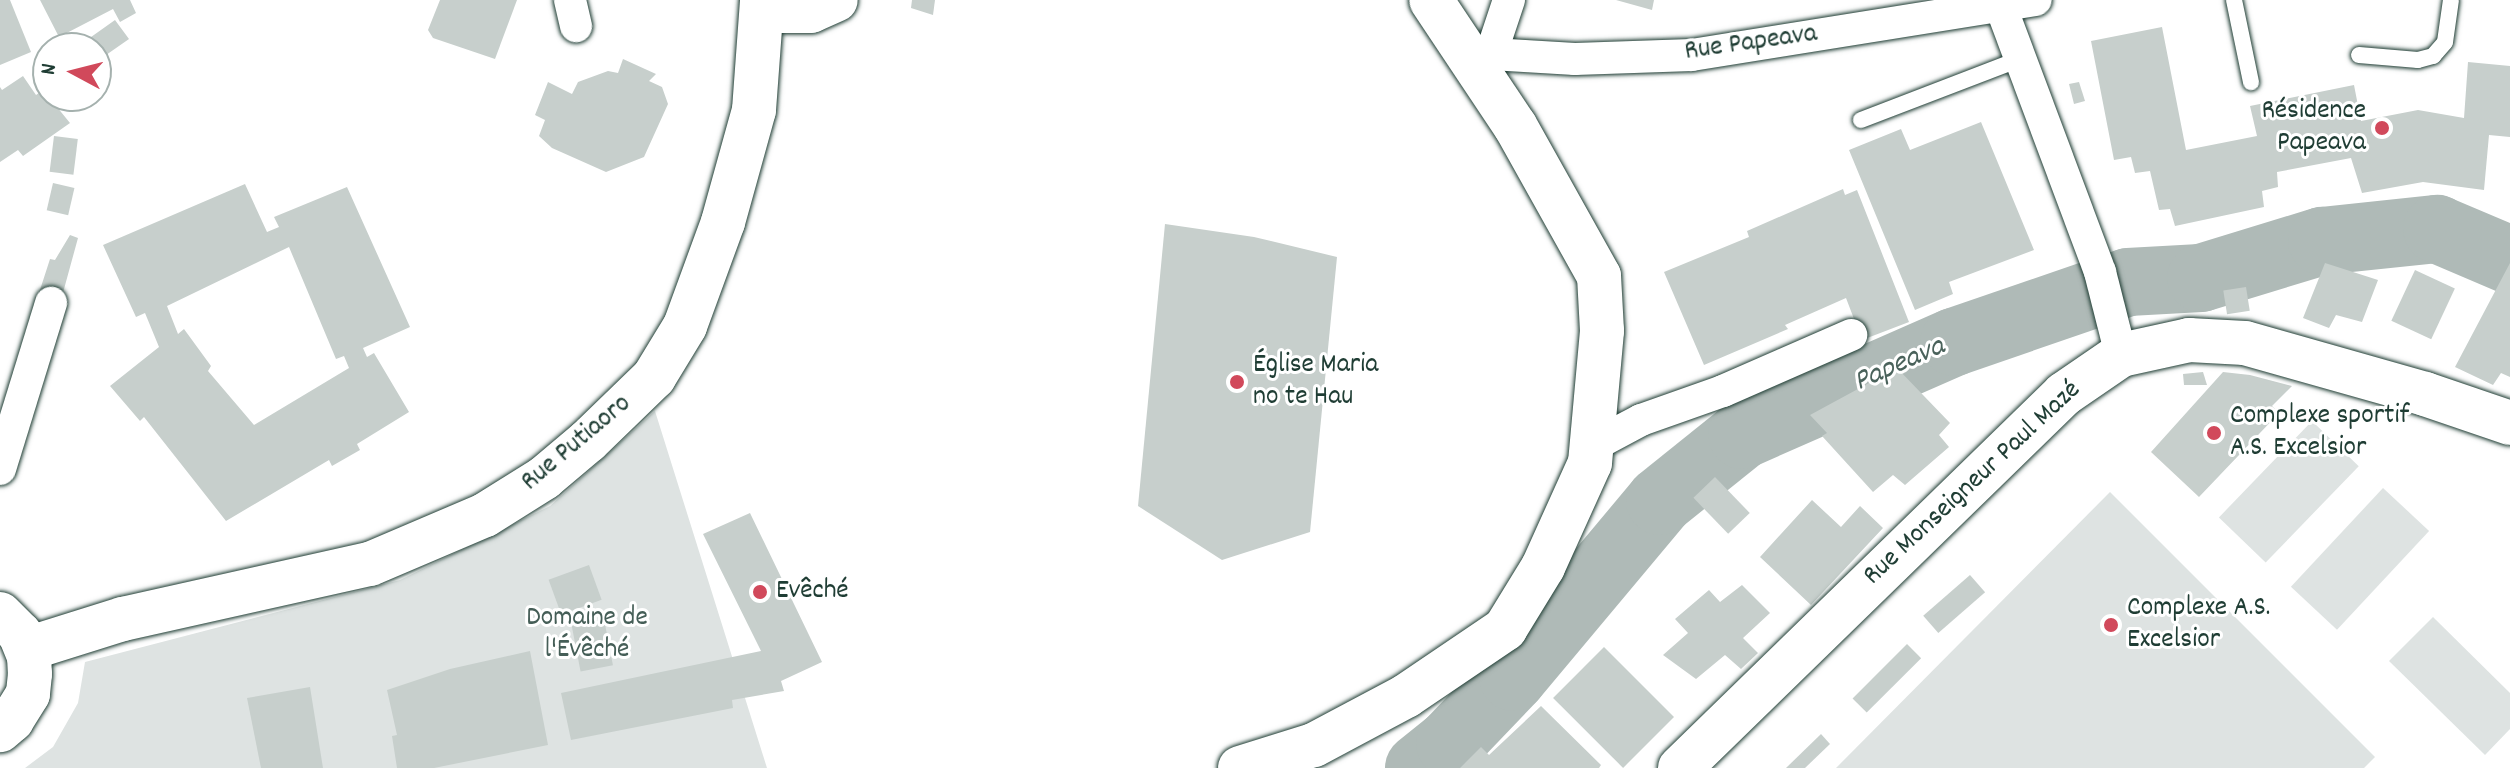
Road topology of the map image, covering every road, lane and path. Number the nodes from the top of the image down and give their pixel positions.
1 (836, 0) edge
2 (1431, 0) edge
3 (1509, 0) edge
4 (2036, 0) edge
5 (2234, 0) edge
6 (2451, 0) edge
7 (762, 6) edge
8 (2001, 7) junction
9 (1478, 51) junction
10 (2359, 55) dead end
11 (2020, 59) junction
12 (2251, 82) dead end
13 (1861, 120) dead end
14 (51, 303) dead end
15 (1851, 335) dead end
16 (2118, 343) junction
17 (2510, 423) edge
18 (1594, 445) junction
19 (0, 469) edge
20 (0, 614) edge
21 (27, 649) junction
22 (0, 730) edge
23 (1240, 768) edge
24 (1680, 768) edge

1 - 7 main road
2 - 9 main road
3 - 9 street
4 - 8 street, Rue Papeava
5 - 12 lane
6 - 10 lane
7 - 21 main road, Rue Putiaoro
8 - 9 street, Rue Papeava
8 - 11 street
9 - 18 main road
11 - 13 lane
11 - 16 street
14 - 19 street
15 - 18 street
16 - 17 main road, Rue Monseigneur Paul Mazé
16 - 24 main road, Rue Monseigneur Paul Mazé
18 - 23 main road
20 - 21 main road
21 - 22 main road

